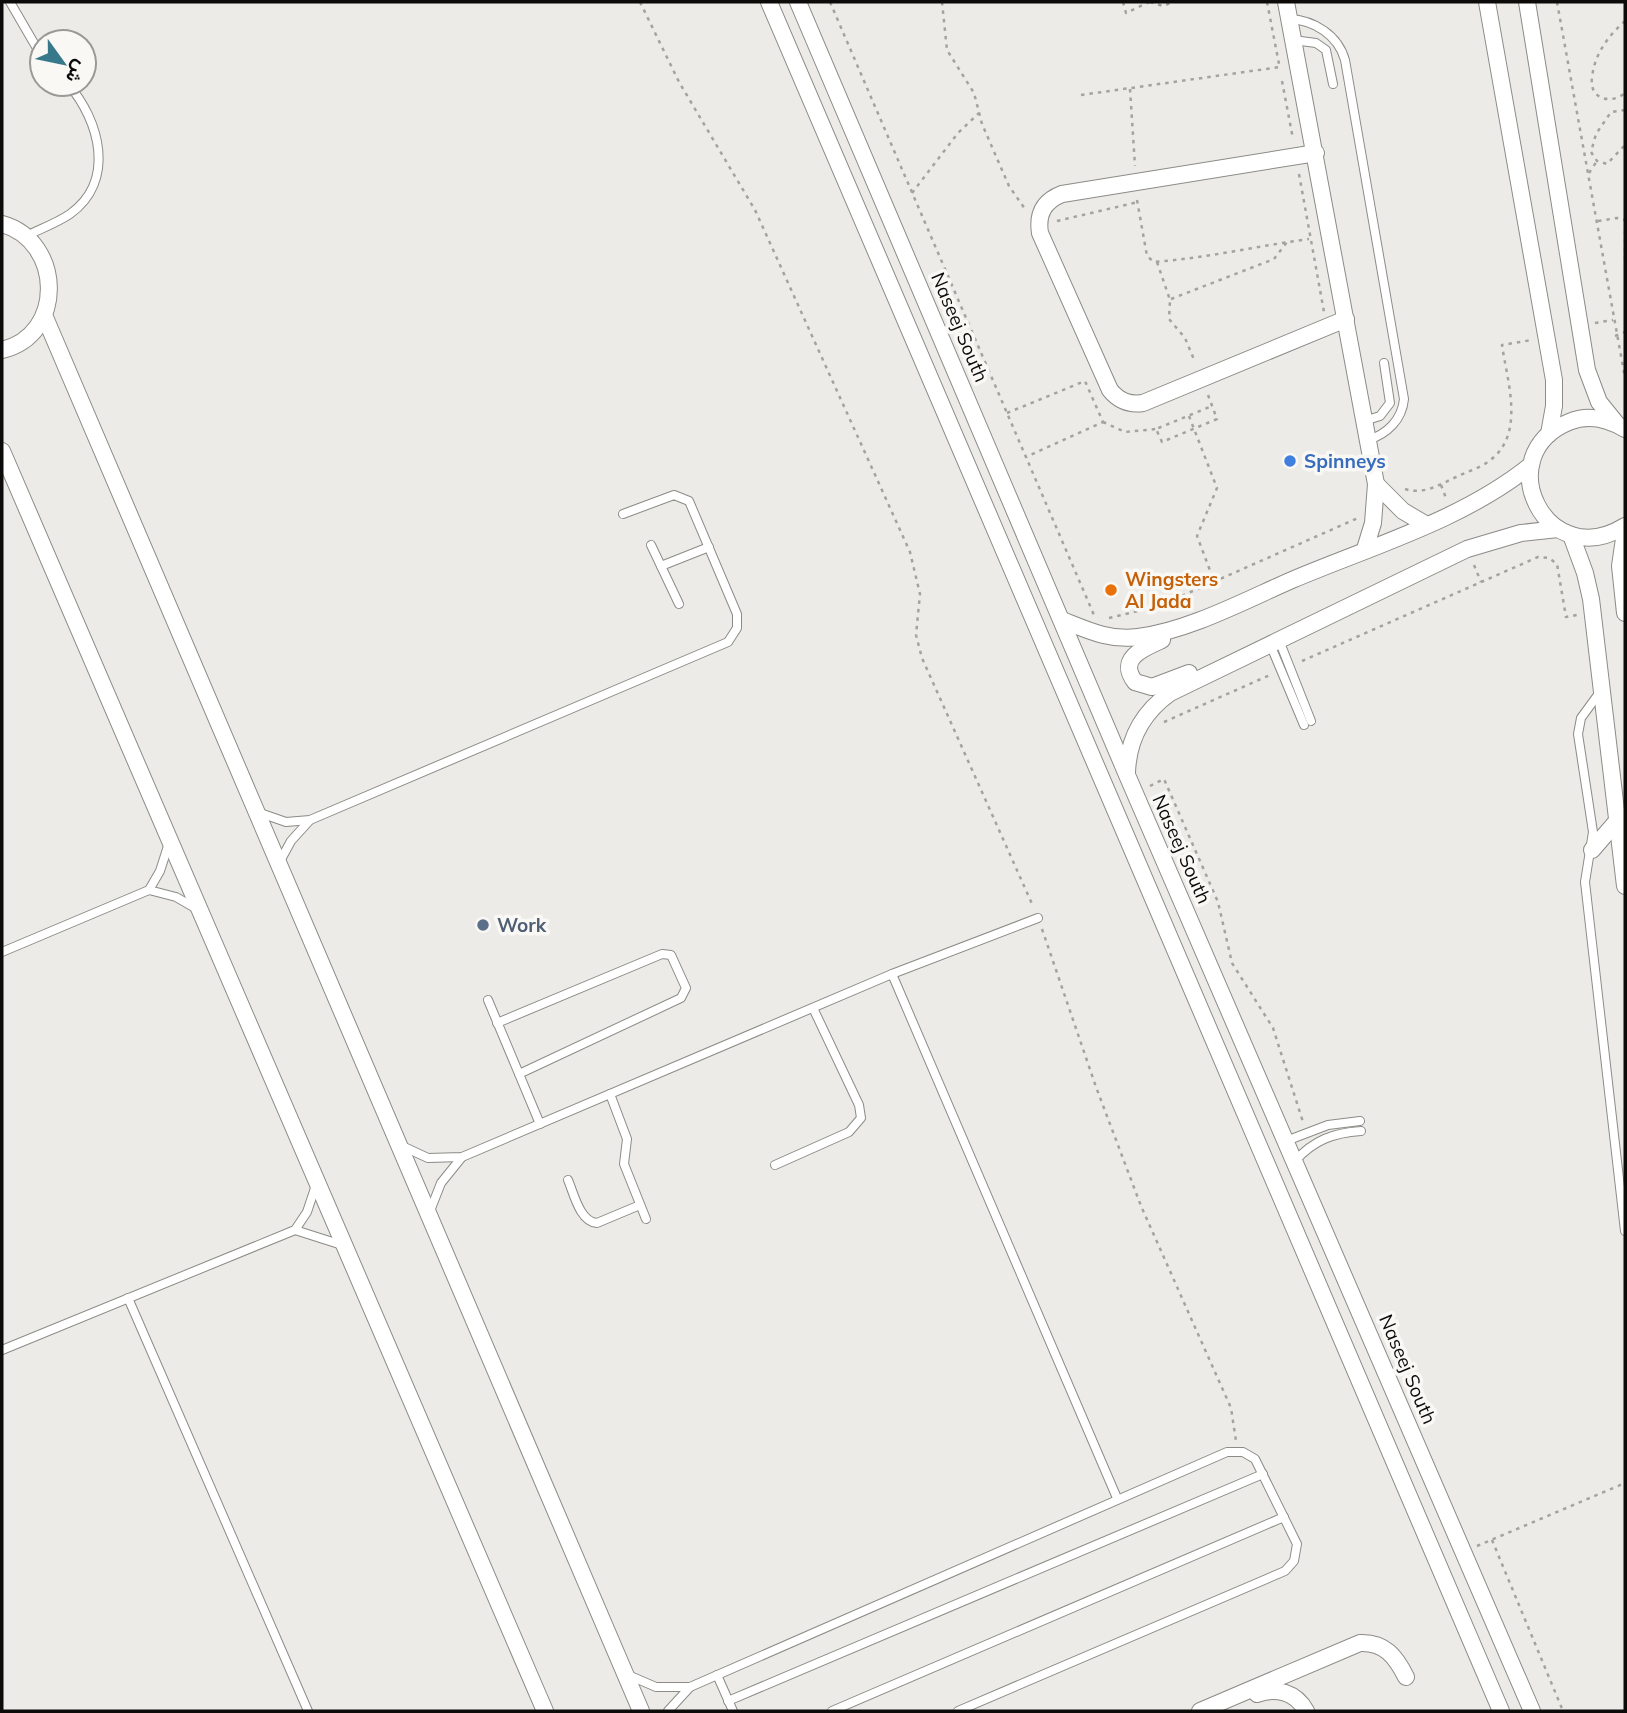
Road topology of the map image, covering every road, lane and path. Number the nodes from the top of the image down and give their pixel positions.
1 (10, 2) edge
2 (640, 2) edge
3 (769, 2) edge
4 (798, 2) edge
5 (830, 2) edge
6 (942, 2) edge
7 (1123, 2) edge
8 (1150, 2) edge
9 (1173, 2) edge
10 (1286, 2) edge
11 (1487, 2) edge
12 (1527, 2) edge
13 (1557, 2) edge
14 (1289, 19) junction
15 (1625, 22) edge
16 (28, 33) edge
17 (1293, 40) junction
18 (1280, 67) dead end
19 (1333, 84) dead end
20 (1130, 89) junction
21 (1625, 93) edge
22 (1082, 95) dead end
23 (78, 98) edge
24 (1614, 100) junction
25 (1616, 109) junction
26 (1625, 110) edge
27 (979, 113) junction
28 (1625, 145) edge
29 (1316, 153) junction
30 (1597, 161) junction
31 (1589, 173) junction
32 (1136, 181) junction
33 (912, 193) junction
34 (1138, 202) junction
35 (1039, 218) junction
36 (1625, 220) edge
37 (1597, 221) junction
38 (2, 224) edge
39 (1625, 231) edge
40 (26, 236) junction
41 (1309, 239) dead end
42 (1287, 242) junction
43 (1157, 262) junction
44 (1625, 262) edge
45 (1170, 300) junction
46 (44, 315) junction
47 (1346, 319) junction
48 (1625, 332) edge
49 (1615, 336) junction
50 (1547, 338) junction
51 (2, 350) edge
52 (1384, 363) dead end
53 (1625, 378) edge
54 (1202, 379) junction
55 (1212, 406) junction
56 (1007, 413) junction
57 (1189, 416) junction
58 (1364, 421) junction
59 (1103, 422) junction
60 (1620, 426) edge
61 (1156, 429) junction
62 (1193, 429) junction
63 (1549, 434) junction
64 (1368, 440) junction
65 (2, 451) edge
66 (1026, 457) junction
67 (1531, 465) junction
68 (1376, 484) junction
69 (1399, 486) dead end
70 (623, 514) dead end
71 (1363, 514) dead end
72 (1425, 524) junction
73 (1625, 526) edge
74 (1565, 532) junction
75 (1625, 533) edge
76 (651, 545) dead end
77 (709, 547) junction
78 (1365, 549) junction
79 (1468, 549) junction
80 (661, 566) junction
81 (1214, 581) junction
82 (1481, 582) junction
83 (678, 604) dead end
84 (1592, 613) junction
85 (1625, 613) edge
86 (1096, 618) dead end
87 (1105, 618) dead end
88 (1062, 620) junction
89 (1187, 623) junction
90 (1274, 642) junction
91 (1227, 665) junction
92 (1290, 667) junction
93 (1281, 670) junction
94 (1601, 689) junction
95 (1156, 725) dead end
96 (1127, 775) junction
97 (1147, 787) dead end
98 (253, 810) junction
99 (310, 820) junction
100 (1618, 821) junction
101 (170, 841) junction
102 (1592, 850) junction
103 (278, 865) junction
104 (1625, 886) edge
105 (149, 890) junction
106 (200, 912) junction
107 (1038, 918) junction
108 (2, 952) edge
109 (892, 974) junction
110 (488, 1000) dead end
111 (813, 1008) junction
112 (497, 1023) junction
113 (519, 1074) junction
114 (610, 1094) junction
115 (1360, 1121) dead end
116 (540, 1124) junction
117 (1306, 1131) junction
118 (1362, 1131) dead end
119 (1286, 1141) junction
120 (398, 1143) junction
121 (462, 1157) junction
122 (1295, 1161) junction
123 (775, 1165) dead end
124 (568, 1180) dead end
125 (317, 1182) junction
126 (640, 1205) junction
127 (429, 1215) junction
128 (646, 1219) dead end
129 (295, 1230) junction
130 (1625, 1231) edge
131 (345, 1246) junction
132 (128, 1298) junction
133 (2, 1350) edge
134 (1234, 1451) junction
135 (1263, 1474) junction
136 (1625, 1483) edge
137 (1117, 1499) junction
138 (1284, 1517) junction
139 (1492, 1539) junction
140 (1464, 1552) junction
141 (625, 1674) junction
142 (717, 1675) junction
143 (1406, 1677) dead end
144 (690, 1687) junction
145 (728, 1701) junction
146 (1217, 1704) junction
147 (308, 1711) edge
148 (545, 1711) edge
149 (641, 1711) edge
150 (668, 1711) edge
151 (733, 1711) edge
152 (832, 1711) edge
153 (958, 1711) edge
154 (1200, 1711) edge
155 (1306, 1711) edge
156 (1501, 1711) edge
157 (1531, 1711) edge
158 (1563, 1711) edge

1 - 16 lane
2 - 107 path
3 - 156 street
4 - 88 street, Naseej South
5 - 33 path
6 - 27 path
7 - 8 path
8 - 9 path
10 - 14 street
11 - 50 street
12 - 60 street
13 - 31 path
14 - 17 street
14 - 64 lane
15 - 24 path
17 - 19 lane
17 - 29 street
18 - 20 path
20 - 22 path
20 - 32 path
21 - 24 path
23 - 40 lane
24 - 25 path
25 - 26 path
25 - 30 path
27 - 33 path
27 - 35 path
28 - 30 path
29 - 32 street
29 - 47 street
30 - 31 path
31 - 37 path
32 - 34 path
32 - 35 street
33 - 56 path
34 - 35 path
34 - 43 path
35 - 54 street
36 - 37 path
37 - 49 path
38 - 40 street
39 - 44 path
40 - 46 street
41 - 42 path
42 - 43 path
42 - 45 path
43 - 45 path
45 - 54 path
46 - 51 street
46 - 98 street
47 - 54 street
47 - 58 street
48 - 49 path
49 - 53 path
50 - 63 street
50 - 69 path
52 - 58 lane
54 - 55 path
55 - 57 path
55 - 62 path
56 - 59 path
56 - 66 path
57 - 61 path
57 - 62 path
58 - 64 street
59 - 61 path
59 - 66 path
60 - 63 street
61 - 62 path
62 - 81 path
63 - 67 street
64 - 68 street
65 - 101 street
66 - 86 path
67 - 72 street
67 - 74 street
68 - 72 street
68 - 78 street
70 - 77 lane
71 - 81 path
72 - 78 street
73 - 74 street
74 - 79 street
74 - 84 street
75 - 85 street
76 - 80 lane
77 - 80 lane
77 - 99 lane
78 - 89 street
79 - 82 path
79 - 90 street
80 - 83 lane
81 - 87 path
82 - 84 path
82 - 92 path
84 - 94 street
88 - 89 street
88 - 96 street, Naseej South
89 - 91 street
90 - 91 street
90 - 92 lane
90 - 93 lane
91 - 96 street
92 - 93 lane
93 - 95 path
94 - 100 street
94 - 102 lane
96 - 119 street, Naseej South
97 - 117 path
98 - 99 lane
98 - 103 street
99 - 103 lane
100 - 102 street
100 - 104 street
101 - 105 lane
101 - 106 street
102 - 130 lane
103 - 120 street
105 - 106 lane
105 - 108 lane
106 - 125 street
107 - 109 lane
107 - 134 path
109 - 111 lane
109 - 137 lane
110 - 112 lane
111 - 114 lane
111 - 123 lane
112 - 113 lane
112 - 113 lane
113 - 116 lane
114 - 116 lane
114 - 126 lane
115 - 117 lane
116 - 121 lane
117 - 119 lane
118 - 122 lane
119 - 122 street, Naseej South
120 - 121 lane
120 - 127 street
121 - 127 lane
122 - 140 street, Naseej South
124 - 126 lane
125 - 129 lane
125 - 131 street
126 - 128 lane
127 - 141 street
129 - 131 lane
129 - 132 lane
131 - 148 street
132 - 133 lane
132 - 147 lane
134 - 135 lane
134 - 137 lane
135 - 138 lane
135 - 145 lane
136 - 139 path
137 - 142 lane
138 - 152 lane
138 - 153 lane
139 - 140 path
139 - 158 path
140 - 157 street, Naseej South
141 - 144 lane
141 - 149 street
142 - 144 lane
142 - 145 lane
143 - 146 street
144 - 150 lane
145 - 151 lane
146 - 154 street
146 - 155 street

